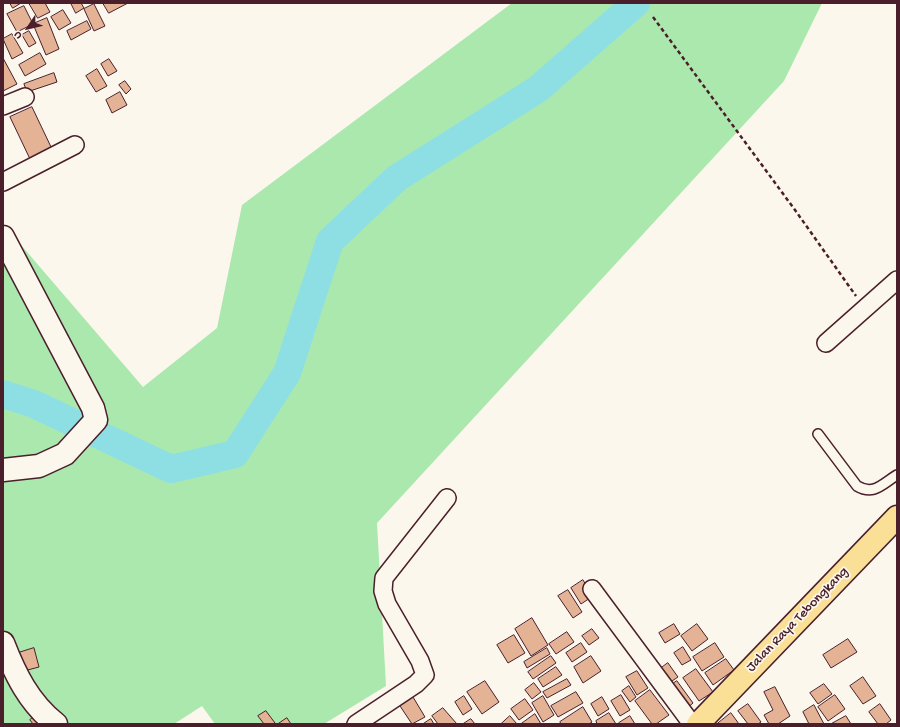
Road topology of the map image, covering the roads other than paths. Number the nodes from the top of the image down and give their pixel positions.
1 (25, 97) dead end
2 (3, 106) edge
3 (75, 146) dead end
4 (3, 182) edge
5 (3, 237) edge
6 (897, 280) edge
7 (826, 343) dead end
8 (818, 434) dead end
9 (3, 470) edge
10 (897, 475) edge
11 (447, 498) dead end
12 (897, 517) edge
13 (592, 589) dead end
14 (3, 643) edge
15 (56, 724) edge
16 (356, 724) edge
17 (692, 724) edge
18 (698, 724) edge

1 - 2 street
3 - 4 street
5 - 9 street
6 - 7 street
8 - 10 lane
11 - 16 street
12 - 18 main road, Jalan Raya Tebongkang
13 - 17 street
14 - 15 street

